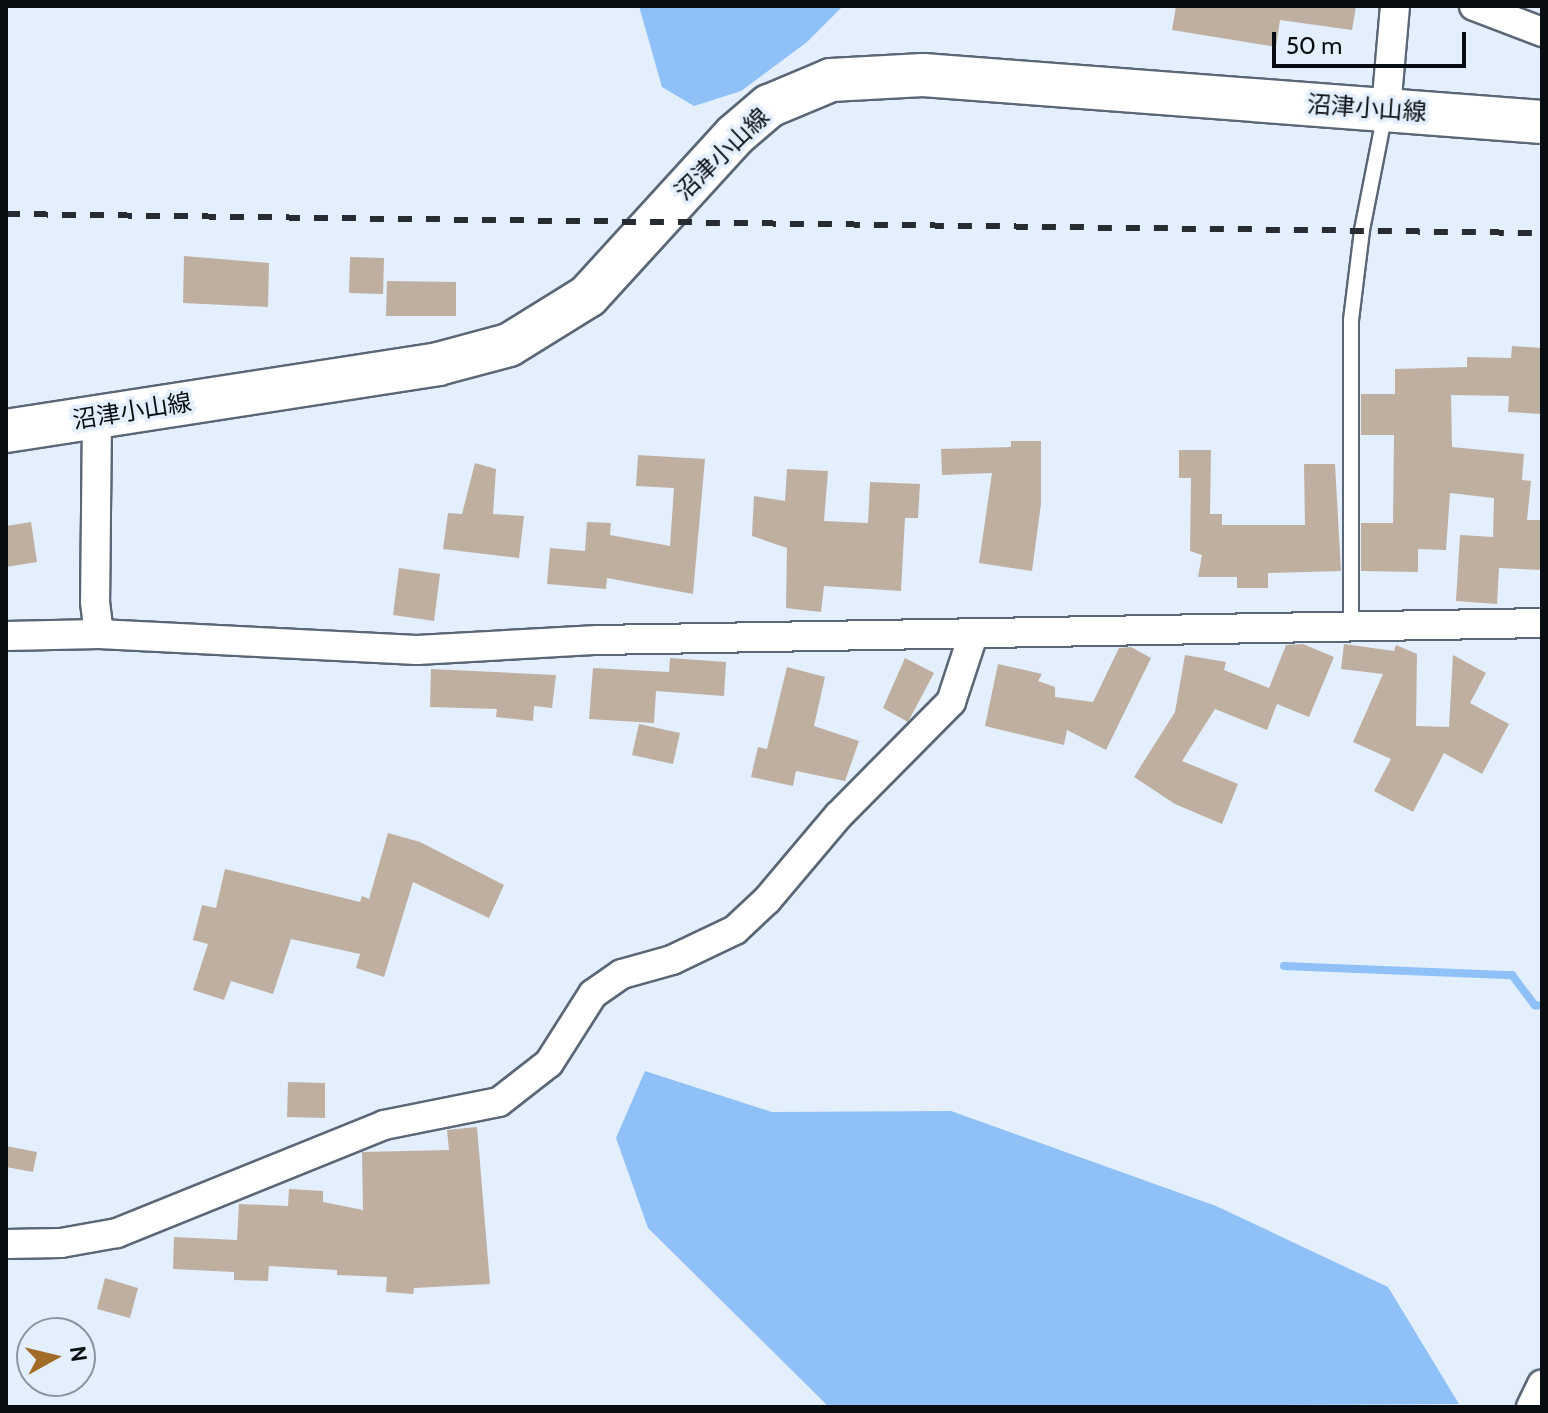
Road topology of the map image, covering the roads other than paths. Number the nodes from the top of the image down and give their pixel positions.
1 (1395, 6) edge
2 (1474, 6) edge
3 (1542, 32) edge
4 (1386, 109) junction
5 (1542, 122) edge
6 (97, 417) junction
7 (6, 431) edge
8 (1542, 623) edge
9 (1351, 624) junction
10 (99, 634) junction
11 (973, 635) junction
12 (6, 636) edge
13 (6, 1244) edge
14 (1542, 1384) edge
15 (1531, 1407) edge

1 - 4 street
2 - 3 street
4 - 5 main road, 沼津小山線
4 - 6 main road, 沼津小山線
4 - 9 lane
6 - 7 main road, 沼津小山線
6 - 10 street
8 - 9 street
9 - 11 street
10 - 11 street
10 - 12 street
11 - 13 street
14 - 15 street

